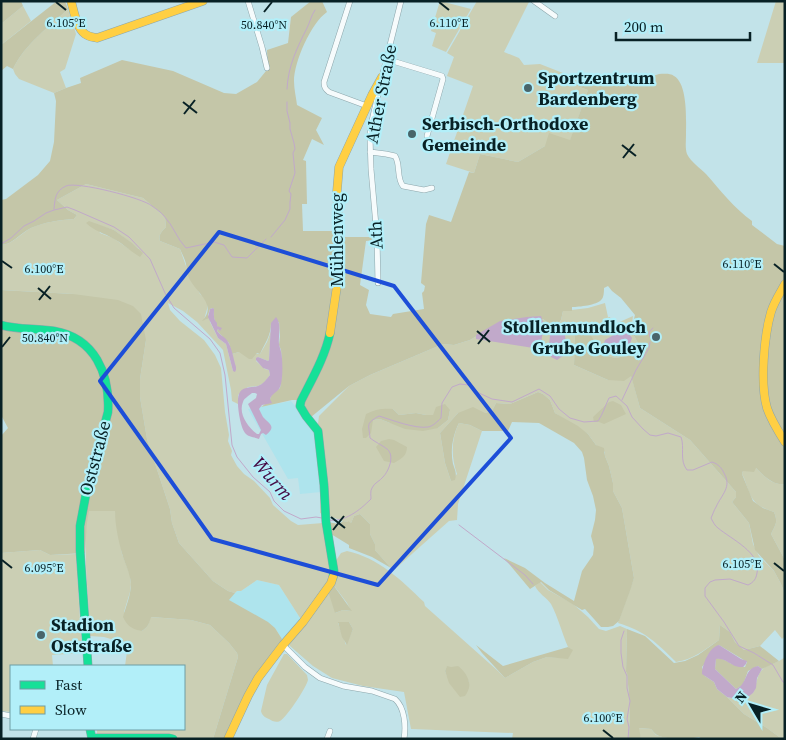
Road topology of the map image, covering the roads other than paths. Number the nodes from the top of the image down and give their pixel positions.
1 (203, 1) edge
2 (248, 1) edge
3 (350, 1) edge
4 (400, 1) edge
5 (534, 1) edge
6 (71, 2) edge
7 (543, 4) edge
8 (555, 16) dead end
9 (386, 59) junction
10 (266, 68) dead end
11 (382, 77) junction
12 (367, 106) junction
13 (427, 136) dead end
14 (370, 152) junction
15 (373, 188) joint
16 (432, 188) dead end
17 (378, 283) dead end
18 (785, 284) edge
19 (1, 325) edge
20 (785, 442) edge
21 (283, 645) junction
22 (88, 665) edge
23 (330, 731) dead end
24 (92, 738) edge
25 (173, 739) edge
26 (228, 739) edge
27 (327, 739) edge
28 (404, 739) edge

1 - 6 street
2 - 10 street
3 - 12 street
4 - 9 street, Ather Straße
5 - 7 street
7 - 8 street
9 - 11 street, Ather Straße
9 - 13 street
11 - 12 street, Mühlenweg
11 - 14 street, Ather Straße
12 - 21 street, Mühlenweg
14 - 15 street, Ather Straße
14 - 16 street
15 - 17 street, Ath
18 - 20 street
19 - 22 street, Oststraße
21 - 26 street
21 - 28 street
23 - 27 street
24 - 25 street

